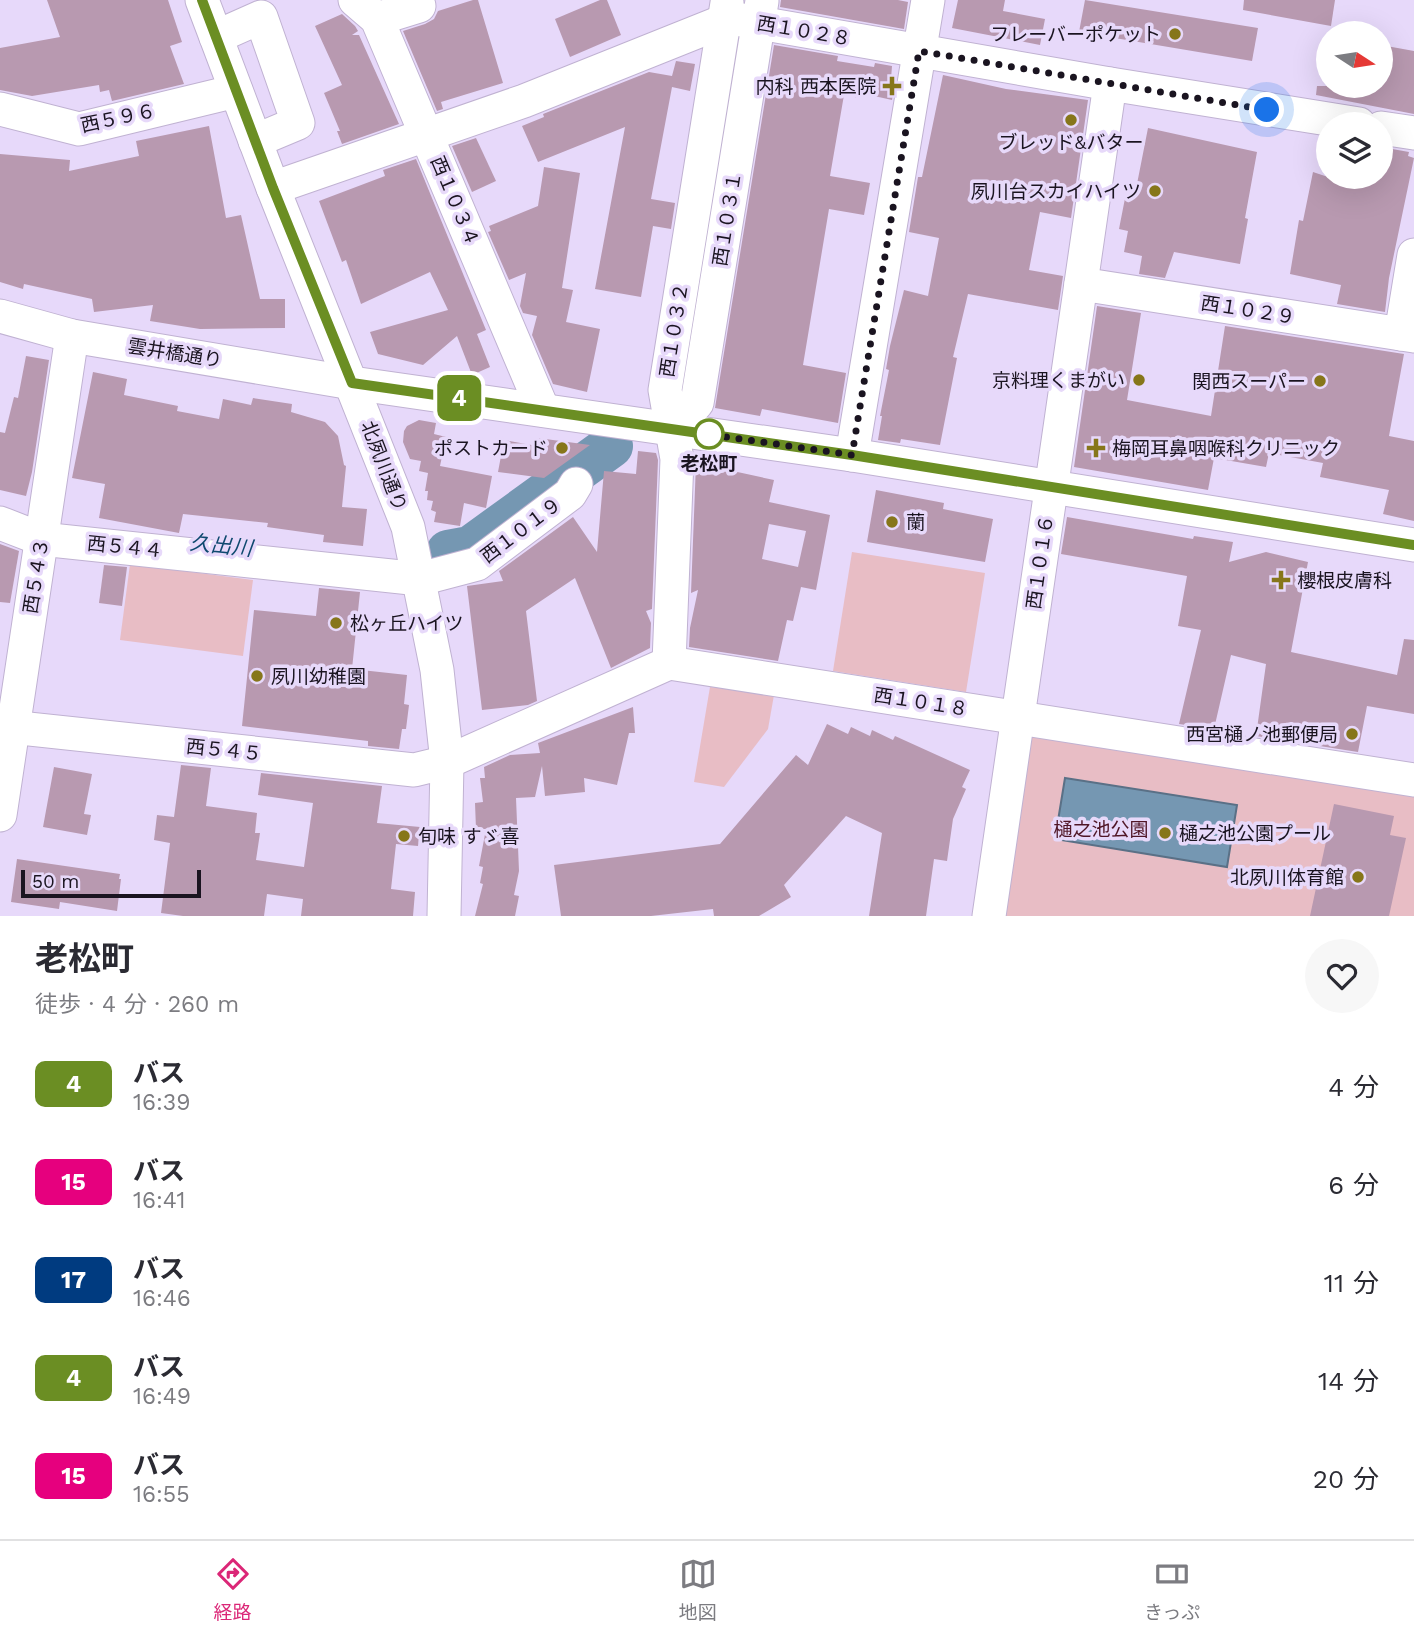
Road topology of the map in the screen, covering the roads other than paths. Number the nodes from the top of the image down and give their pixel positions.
1 (202, 0) edge
2 (928, 0) edge
3 (419, 6) dead end
4 (366, 10) edge
5 (744, 14) edge
6 (216, 37) junction
7 (919, 51) junction
8 (1110, 84) junction
9 (236, 91) junction
10 (0, 109) edge
11 (1316, 117) edge
12 (1393, 130) edge
13 (1414, 133) edge
14 (426, 135) junction
15 (255, 141) junction
16 (273, 188) junction
17 (1414, 256) edge
18 (1081, 284) junction
19 (0, 316) edge
20 (1408, 335) edge
21 (72, 336) junction
22 (352, 383) junction
23 (543, 410) junction
24 (673, 429) junction
25 (852, 455) junction
26 (576, 484) dead end
27 (1051, 488) junction
28 (0, 523) edge
29 (41, 538) junction
30 (1414, 545) edge
31 (420, 579) junction
32 (669, 663) junction
33 (1018, 717) junction
34 (6, 726) edge
35 (447, 762) junction
36 (1414, 780) edge
37 (0, 815) edge
38 (444, 916) edge
39 (989, 916) edge

1 - 6 street, 北夙川通り
2 - 7 street
3 - 4 street
4 - 14 street, 西１０３４
5 - 7 street, 西１０２８
5 - 14 street
5 - 24 street, 西１０３２
6 - 9 street, 北夙川通り
6 - 15 street
7 - 8 street, 西１０２８
7 - 25 street
8 - 11 street, 西１０２８
8 - 18 street, 西１０１６
9 - 10 street, 西５９６
9 - 15 street, 北夙川通り
12 - 13 street
14 - 16 street
14 - 23 street, 西１０３４
15 - 16 street, 北夙川通り
16 - 22 street, 北夙川通り
17 - 20 street
18 - 20 street, 西１０２９
18 - 27 street, 西１０１６
19 - 21 street, 雲井橋通り
21 - 22 street, 雲井橋通り
21 - 29 street, 西５４３
22 - 23 street, 雲井橋通り
22 - 31 street, 北夙川通り
23 - 24 street, 雲井橋通り
24 - 25 street, 雲井橋通り
24 - 32 street, 西１０３２
25 - 27 street, 雲井橋通り
26 - 31 street, 西１０１９
27 - 30 street, 雲井橋通り
27 - 33 street, 西１０１６
28 - 29 street, 西５４４
29 - 31 street, 西５４４
29 - 34 street, 西５４３
31 - 35 street, 北夙川通り
32 - 33 street, 西１０１８
32 - 35 street
33 - 36 street, 西１０１８
33 - 39 street, 西１０１６
34 - 35 street, 西５４５
34 - 37 street, 西５４３
35 - 38 street, 北夙川通り

